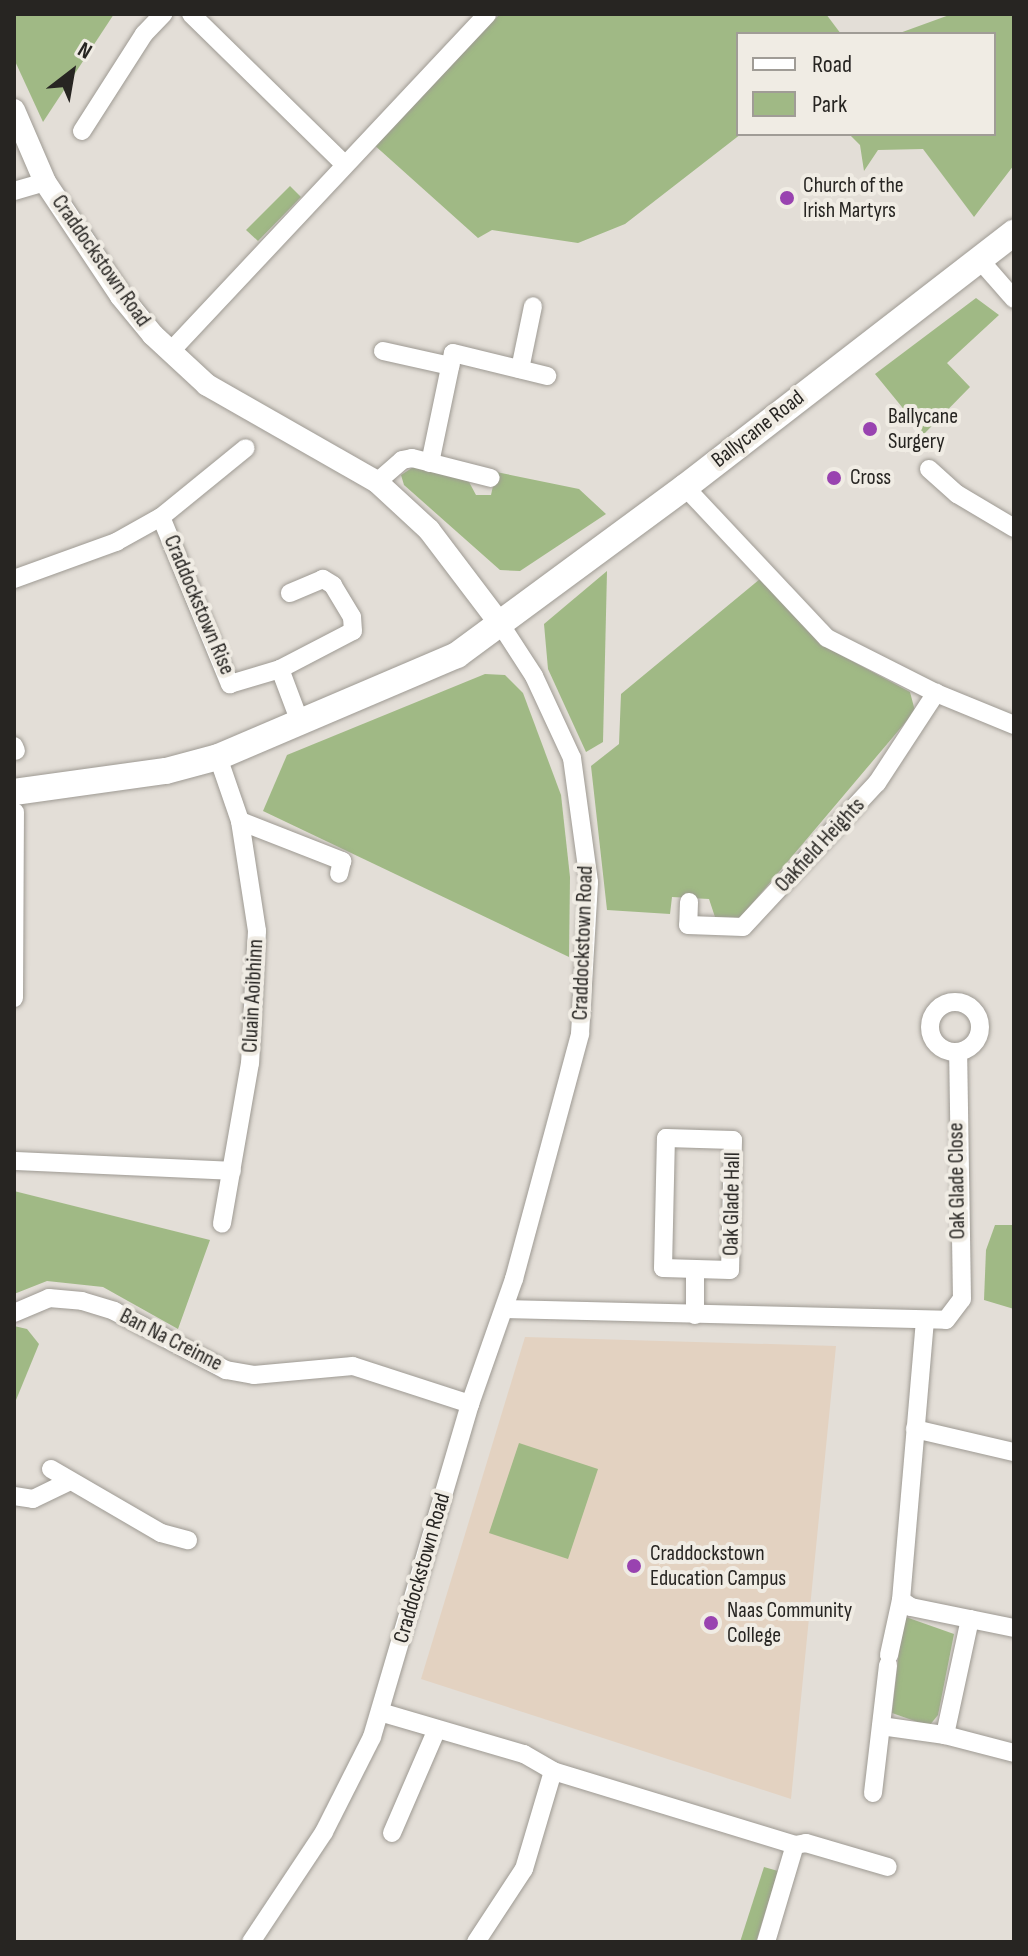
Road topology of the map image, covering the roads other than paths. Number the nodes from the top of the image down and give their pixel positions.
1 (163, 14) edge
2 (191, 14) edge
3 (483, 15) edge
4 (14, 110) edge
5 (82, 131) dead end
6 (344, 164) junction
7 (45, 182) junction
8 (14, 191) edge
9 (1014, 233) edge
10 (979, 259) junction
11 (1014, 299) edge
12 (533, 306) dead end
13 (383, 351) dead end
14 (170, 352) junction
15 (450, 366) junction
16 (520, 369) junction
17 (547, 376) dead end
18 (246, 448) dead end
19 (430, 463) junction
20 (929, 469) dead end
21 (491, 478) dead end
22 (377, 482) junction
23 (685, 487) junction
24 (161, 517) junction
25 (1014, 528) edge
26 (14, 579) edge
27 (290, 593) dead end
28 (501, 625) junction
29 (280, 669) junction
30 (936, 693) junction
31 (301, 725) junction
32 (1014, 725) edge
33 (218, 757) junction
34 (14, 792) edge
35 (15, 812) edge
36 (240, 821) junction
37 (341, 868) dead end
38 (689, 902) dead end
39 (14, 998) edge
40 (958, 1052) dead end
41 (14, 1161) edge
42 (232, 1171) junction
43 (222, 1224) dead end
44 (695, 1269) junction
45 (504, 1309) junction
46 (14, 1313) edge
47 (695, 1315) junction
48 (925, 1322) junction
49 (470, 1404) junction
50 (915, 1429) junction
51 (1014, 1452) edge
52 (51, 1469) dead end
53 (70, 1481) junction
54 (14, 1496) edge
55 (188, 1540) dead end
56 (901, 1600) junction
57 (970, 1619) junction
58 (1014, 1628) edge
59 (380, 1712) junction
60 (881, 1726) junction
61 (437, 1729) junction
62 (945, 1735) junction
63 (1014, 1753) edge
64 (553, 1771) junction
65 (873, 1793) dead end
66 (392, 1833) dead end
67 (795, 1845) junction
68 (888, 1867) dead end
69 (251, 1942) edge
70 (476, 1942) edge
71 (766, 1942) edge

1 - 5 street
2 - 6 street
3 - 6 street
4 - 7 street, Craddockstown Road
6 - 14 street
7 - 8 street
7 - 14 street, Craddockstown Road
9 - 10 main road, Ballycane Road
10 - 11 street
10 - 23 main road, Ballycane Road
12 - 16 street
13 - 15 street
14 - 22 street, Craddockstown Road
15 - 16 street
15 - 19 street
16 - 17 street
18 - 24 street, Craddockstown Rise
19 - 21 street
19 - 22 street
20 - 25 street
22 - 28 street, Craddockstown Road
23 - 28 main road, Ballycane Road
23 - 30 street
24 - 26 street, Craddockstown Rise
24 - 29 street, Craddockstown Rise
27 - 29 street
28 - 31 main road, Ballycane Road
28 - 45 street, Craddockstown Road
29 - 31 street
30 - 32 street
30 - 38 street, Oakfield Heights
31 - 33 main road, Ballycane Road
33 - 34 main road, Ballycane Road
33 - 36 street, Cluain Aoibhinn
35 - 39 street
36 - 37 street
36 - 42 street, Cluain Aoibhinn
40 - 48 street, Oak Glade Close
41 - 42 street
42 - 43 street, Cluain Aoibhinn
44 - 44 street, Oak Glade Hall
44 - 47 street, Oak Glade Hall
45 - 47 street
45 - 49 street, Craddockstown Road
46 - 49 street, Ban Na Creinne
47 - 48 street
48 - 50 street
49 - 59 street, Craddockstown Road
50 - 51 street
50 - 56 street
52 - 53 street
53 - 54 street
53 - 55 street
56 - 57 street
56 - 60 street
57 - 58 street
57 - 62 street
59 - 61 street
59 - 69 street, Craddockstown Road
60 - 62 street
60 - 65 street
61 - 64 street
61 - 66 street
62 - 63 street
64 - 67 street
64 - 70 street
67 - 68 street
67 - 71 street

